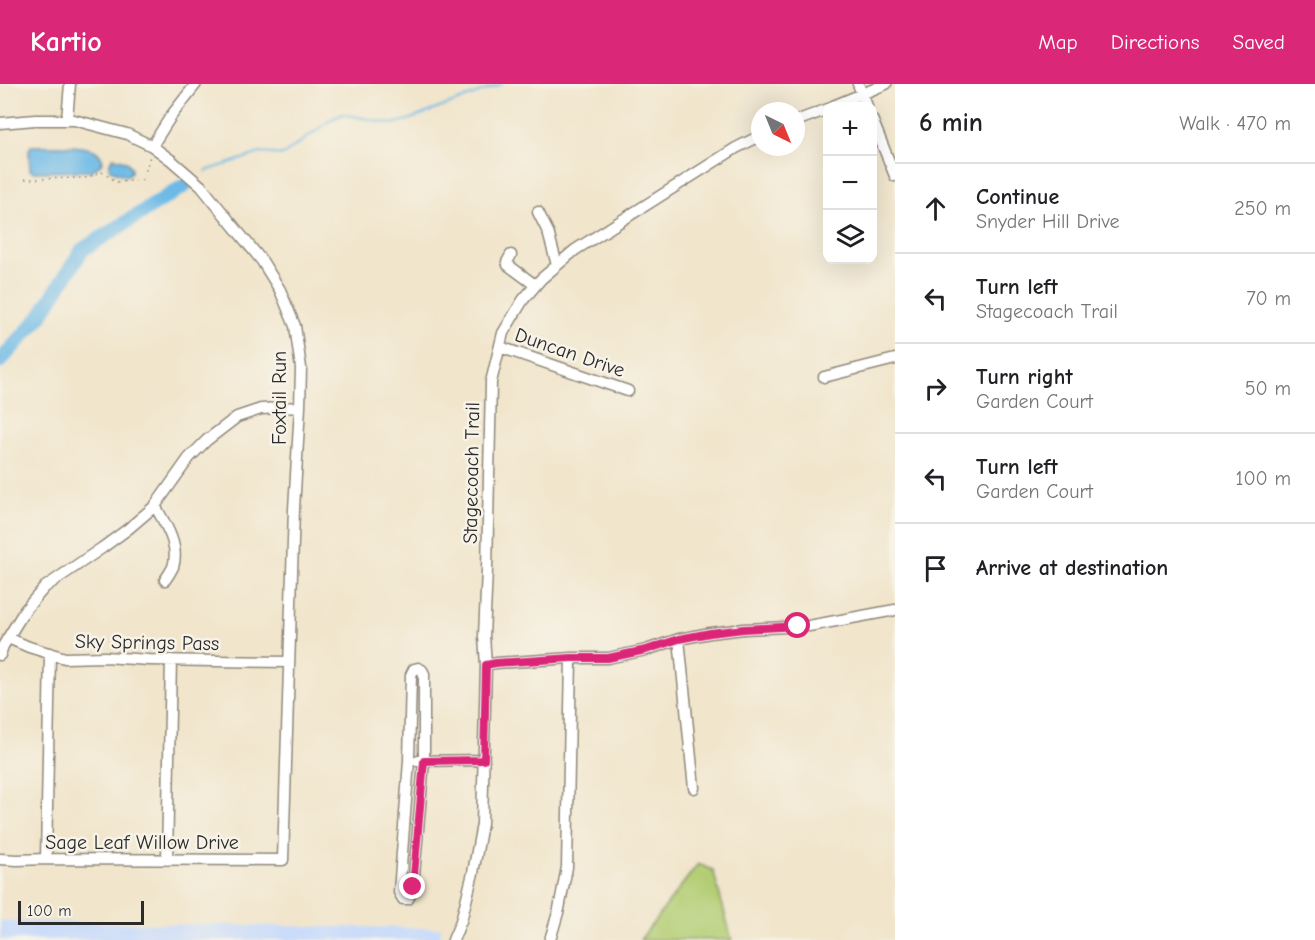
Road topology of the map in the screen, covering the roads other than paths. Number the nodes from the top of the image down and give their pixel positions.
1 (70, 84) edge
2 (196, 84) edge
3 (858, 84) edge
4 (886, 84) edge
5 (862, 95) junction
6 (844, 102) edge
7 (865, 102) edge
8 (823, 111) edge
9 (805, 118) edge
10 (67, 120) junction
11 (0, 123) edge
12 (877, 129) edge
13 (751, 140) edge
14 (152, 146) junction
15 (895, 176) edge
16 (538, 212) dead end
17 (511, 255) dead end
18 (557, 265) junction
19 (535, 285) junction
20 (500, 347) junction
21 (895, 359) edge
22 (824, 377) dead end
23 (628, 391) dead end
24 (300, 407) junction
25 (154, 506) junction
26 (165, 580) dead end
27 (895, 610) edge
28 (8, 638) junction
29 (679, 639) junction
30 (50, 653) junction
31 (0, 655) edge
32 (571, 658) junction
33 (171, 660) junction
34 (289, 662) junction
35 (486, 665) junction
36 (484, 760) junction
37 (409, 761) junction
38 (424, 761) junction
39 (694, 788) dead end
40 (0, 859) edge
41 (45, 859) junction
42 (167, 860) junction
43 (283, 860) joint
44 (453, 940) edge
45 (550, 940) edge

1 - 10 street
2 - 14 street
3 - 5 street
4 - 5 street
5 - 6 street
5 - 7 street
8 - 9 street
10 - 11 street, Foxtail Run
10 - 14 street, Foxtail Run
12 - 15 street
13 - 18 street, Stagecoach Trail
14 - 24 street, Foxtail Run
16 - 18 street
17 - 19 street
18 - 19 street, Stagecoach Trail
19 - 20 street, Stagecoach Trail
20 - 23 street, Duncan Drive
20 - 35 street, Stagecoach Trail
21 - 22 street
24 - 25 street
24 - 34 street, Foxtail Run
25 - 26 street
25 - 28 street
27 - 29 street
28 - 30 street, Sky Springs Pass
28 - 31 street
29 - 32 street
29 - 39 street
30 - 33 street, Sky Springs Pass
30 - 41 street
32 - 35 street
32 - 45 street
33 - 34 street, Sky Springs Pass
33 - 42 street
34 - 43 street, Foxtail Run
35 - 36 street, Stagecoach Trail
36 - 38 street
36 - 44 street, Stagecoach Trail
37 - 38 street
37 - 38 street
37 - 38 street
40 - 41 street, Sage Leaf Willow Drive
41 - 42 street, Sage Leaf Willow Drive
42 - 43 street, Sage Leaf Willow Drive

